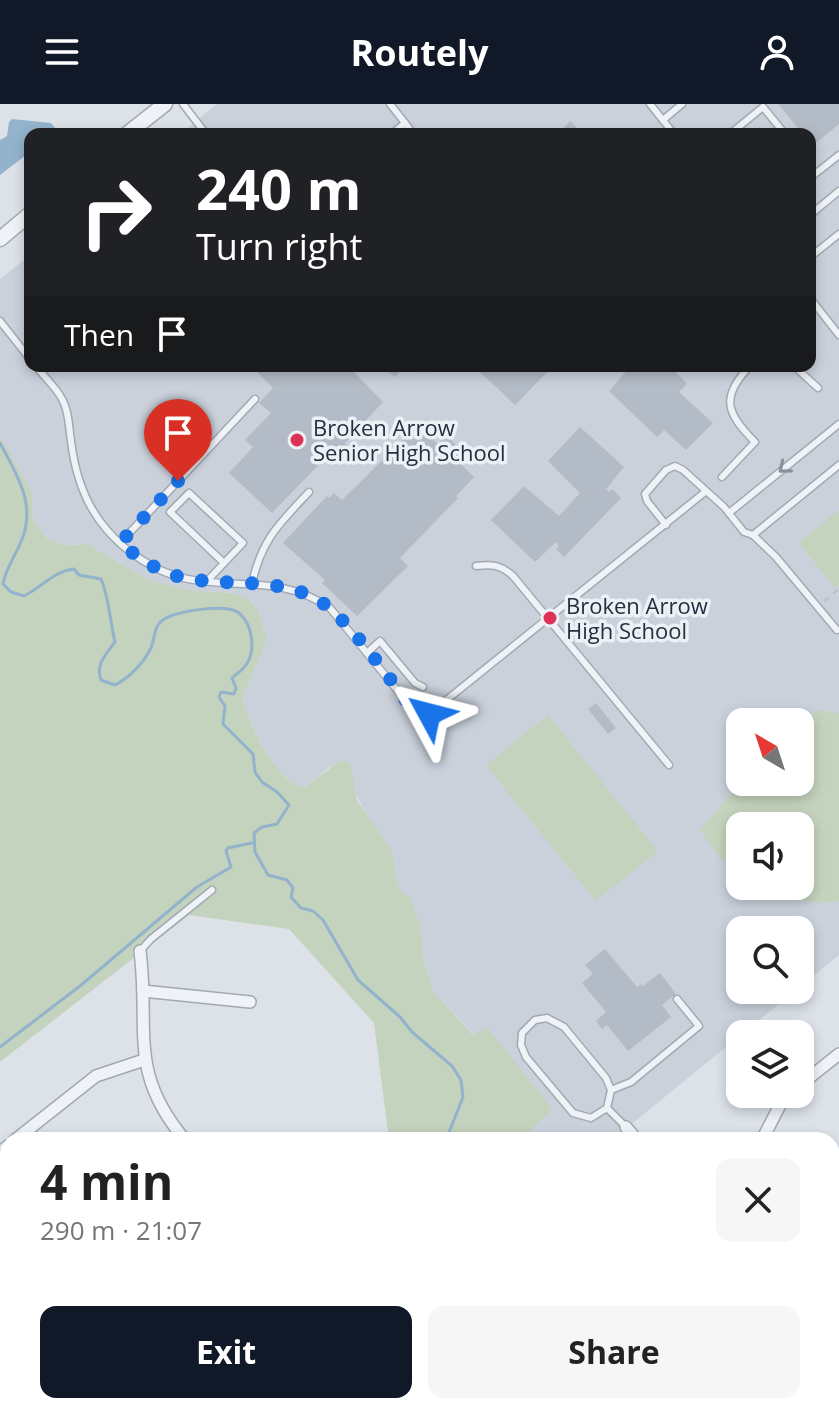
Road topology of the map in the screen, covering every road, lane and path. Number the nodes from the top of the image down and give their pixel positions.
1 (165, 104) edge
2 (183, 104) edge
3 (390, 104) edge
4 (650, 104) edge
5 (682, 104) edge
6 (762, 106) edge
7 (405, 123) junction
8 (665, 123) junction
9 (740, 126) joint
10 (135, 128) edge
11 (201, 128) edge
12 (399, 128) edge
13 (409, 128) edge
14 (663, 128) edge
15 (669, 128) edge
16 (738, 128) edge
17 (780, 128) edge
18 (839, 155) edge
19 (816, 174) edge
20 (839, 191) edge
21 (816, 210) edge
22 (24, 219) edge
23 (839, 234) edge
24 (0, 239) edge
25 (816, 252) edge
26 (816, 306) edge
27 (0, 321) edge
28 (839, 335) edge
29 (24, 351) edge
30 (41, 372) edge
31 (745, 372) edge
32 (801, 372) edge
33 (818, 388) dead end
34 (255, 399) dead end
35 (839, 424) edge
36 (839, 465) edge
37 (722, 477) dead end
38 (309, 492) dead end
39 (705, 492) junction
40 (729, 513) junction
41 (666, 525) junction
42 (753, 535) junction
43 (120, 543) junction
44 (224, 563) junction
45 (476, 566) dead end
46 (208, 580) junction
47 (252, 583) junction
48 (839, 589) edge
49 (823, 603) dead end
50 (549, 620) junction
51 (837, 630) dead end
52 (368, 652) junction
53 (423, 687) dead end
54 (669, 765) dead end
55 (212, 890) dead end
56 (140, 951) joint
57 (143, 991) junction
58 (677, 999) dead end
59 (250, 1002) dead end
60 (839, 1054) edge
61 (144, 1060) junction
62 (814, 1074) edge
63 (611, 1090) junction
64 (607, 1108) junction
65 (778, 1108) edge
66 (626, 1127) joint
67 (26, 1132) edge
68 (180, 1132) edge
69 (630, 1132) edge
70 (766, 1132) edge

1 - 10 street
2 - 11 lane
3 - 7 lane
4 - 8 lane
5 - 8 lane
6 - 9 lane
6 - 17 lane
7 - 12 lane
7 - 13 lane
8 - 14 lane
8 - 15 lane
9 - 16 lane
18 - 19 lane
20 - 21 lane
22 - 24 street
23 - 25 lane
26 - 28 lane
27 - 29 lane
30 - 43 lane
31 - 37 lane
32 - 33 lane
34 - 43 lane
35 -> 40 lane
36 - 42 lane
38 - 47 lane
39 - 40 lane
39 - 41 lane
39 - 41 lane
40 - 42 lane
41 - 50 lane
42 - 51 lane
43 - 46 lane
44 - 44 lane
44 - 46 lane
45 - 50 lane
46 - 47 lane
47 - 52 lane
48 - 49 path
50 - 52 lane
50 - 54 lane
52 - 53 lane
55 - 56 lane
56 - 57 street
57 - 59 street
57 - 61 street
58 - 63 lane
60 - 62 street
61 - 67 street
61 - 68 street
63 - 64 lane
63 - 64 lane
64 - 66 lane
65 - 70 street
66 - 69 street

